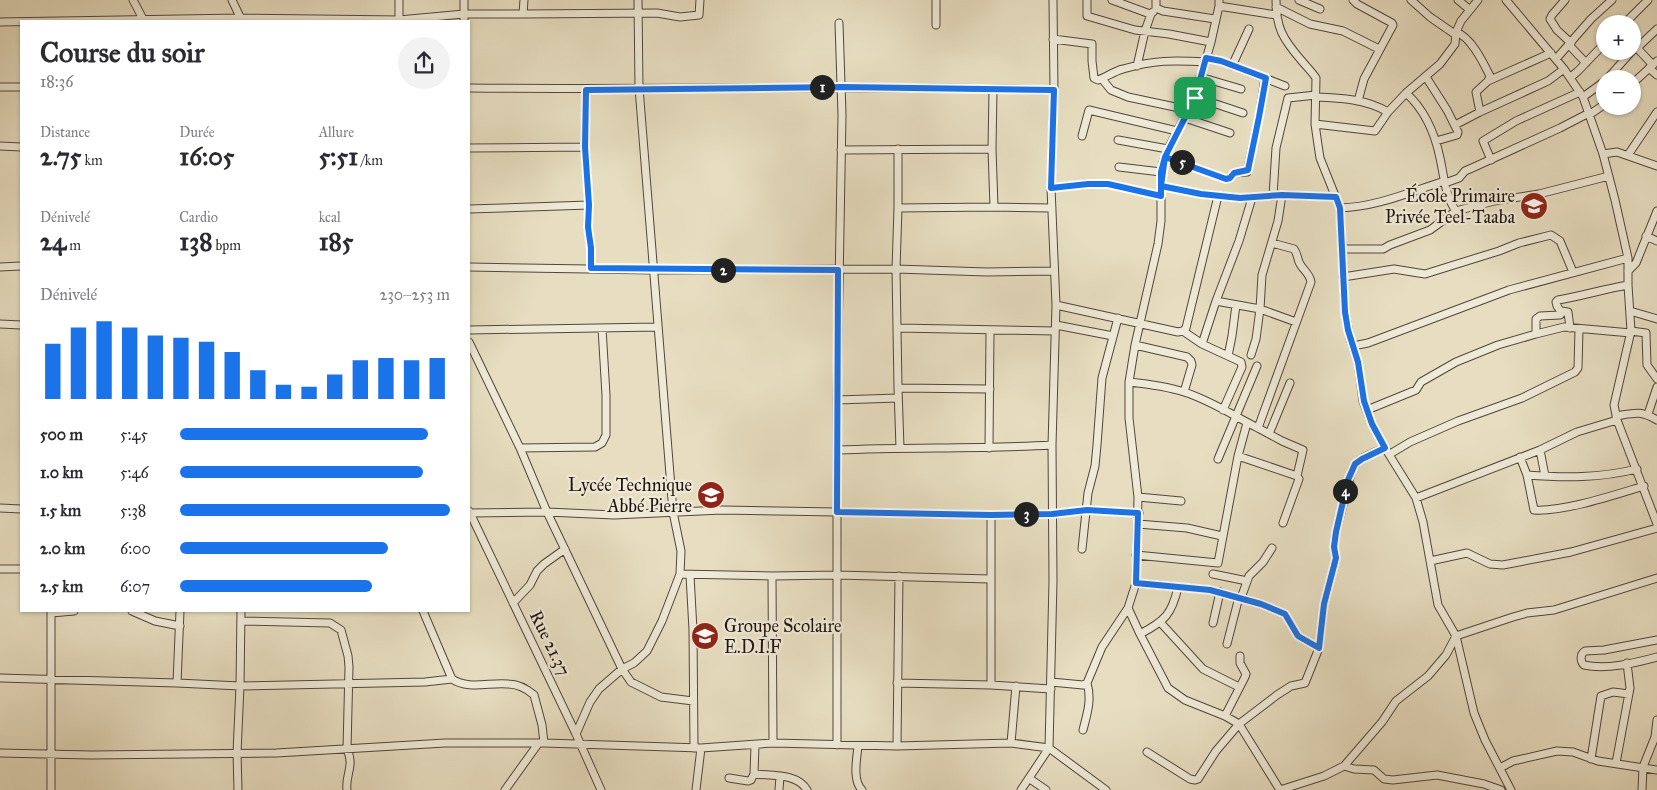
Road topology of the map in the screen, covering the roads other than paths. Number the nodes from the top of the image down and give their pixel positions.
1 (132, 0) edge
2 (232, 0) edge
3 (399, 0) edge
4 (464, 0) edge
5 (524, 0) edge
6 (638, 0) edge
7 (700, 0) edge
8 (936, 0) edge
9 (1053, 0) edge
10 (1087, 0) edge
11 (1112, 0) edge
12 (1156, 0) edge
13 (1299, 0) edge
14 (1411, 0) edge
15 (1458, 0) edge
16 (1478, 0) edge
17 (1506, 0) edge
18 (1565, 0) edge
19 (1612, 0) edge
20 (1648, 0) edge
21 (1357, 1) edge
22 (1219, 3) edge
23 (1276, 4) edge
24 (1320, 9) dead end
25 (1469, 10) junction
26 (1154, 11) junction
27 (638, 13) junction
28 (523, 14) junction
29 (1276, 15) junction
30 (1633, 15) edge
31 (464, 18) edge
32 (241, 19) edge
33 (1215, 19) junction
34 (143, 20) joint
35 (196, 20) edge
36 (317, 20) edge
37 (399, 20) junction
38 (0, 22) edge
39 (20, 22) edge
40 (839, 23) dead end
41 (936, 25) dead end
42 (1249, 29) dead end
43 (1657, 29) edge
44 (1145, 30) junction
45 (1456, 33) junction
46 (1053, 39) junction
47 (1211, 42) junction
48 (1570, 44) junction
49 (1641, 44) edge
50 (1379, 50) junction
51 (1596, 52) edge
52 (1554, 56) junction
53 (1641, 56) edge
54 (1205, 60) junction
55 (1625, 60) edge
56 (1586, 63) junction
57 (1653, 65) edge
58 (1138, 66) junction
59 (1232, 66) junction
60 (1564, 69) junction
61 (1615, 70) edge
62 (1657, 75) edge
63 (1641, 76) edge
64 (1200, 77) junction
65 (1426, 77) junction
66 (1571, 77) junction
67 (1102, 78) junction
68 (1266, 78) junction
69 (1488, 81) junction
70 (1285, 86) dead end
71 (1596, 86) edge
72 (0, 87) edge
73 (20, 87) edge
74 (842, 87) junction
75 (470, 88) edge
76 (639, 88) junction
77 (993, 89) junction
78 (1241, 89) dead end
79 (586, 90) junction
80 (1054, 90) junction
81 (1406, 93) junction
82 (1582, 94) junction
83 (1316, 96) junction
84 (1195, 98) junction
85 (1358, 101) junction
86 (1189, 110) junction
87 (1596, 110) edge
88 (1388, 112) junction
89 (1480, 112) junction
90 (1657, 112) edge
91 (1243, 113) dead end
92 (1589, 114) junction
93 (1185, 118) junction
94 (1315, 124) junction
95 (1455, 125) junction
96 (1177, 131) junction
97 (1230, 133) dead end
98 (1082, 136) dead end
99 (1118, 140) dead end
100 (1436, 141) junction
101 (0, 146) edge
102 (20, 147) edge
103 (585, 147) junction
104 (470, 148) edge
105 (898, 149) junction
106 (992, 149) junction
107 (1168, 149) junction
108 (841, 150) junction
109 (1603, 154) junction
110 (1628, 155) junction
111 (1165, 157) junction
112 (1491, 160) junction
113 (1657, 166) edge
114 (1119, 167) dead end
115 (1161, 172) junction
116 (1609, 176) junction
117 (1445, 182) junction
118 (1161, 186) junction
119 (1051, 188) junction
120 (1282, 195) junction
121 (1161, 196) junction
122 (1218, 196) junction
123 (1273, 196) junction
124 (1336, 197) junction
125 (1252, 198) junction
126 (589, 205) junction
127 (994, 207) junction
128 (470, 208) edge
129 (898, 208) junction
130 (1052, 208) junction
131 (1340, 208) junction
132 (1456, 211) junction
133 (1657, 211) edge
134 (1646, 236) junction
135 (1657, 241) edge
136 (1272, 243) junction
137 (1342, 249) junction
138 (1628, 258) junction
139 (20, 266) edge
140 (0, 267) edge
141 (470, 267) edge
142 (591, 268) junction
143 (896, 269) junction
144 (653, 270) junction
145 (838, 270) junction
146 (1054, 271) junction
147 (1573, 272) junction
148 (1628, 272) junction
149 (1343, 277) junction
150 (1628, 285) junction
151 (1216, 301) junction
152 (1056, 304) junction
153 (1236, 305) junction
154 (1260, 309) junction
155 (1561, 311) junction
156 (1630, 311) junction
157 (1118, 318) junction
158 (1657, 319) edge
159 (1296, 322) junction
160 (1140, 323) junction
161 (0, 324) edge
162 (20, 325) edge
163 (657, 327) junction
164 (602, 328) junction
165 (898, 328) junction
166 (1056, 328) junction
167 (1570, 328) junction
168 (1579, 329) junction
169 (470, 330) edge
170 (990, 331) junction
171 (1183, 331) junction
172 (1631, 332) junction
173 (1536, 334) junction
174 (1113, 336) junction
175 (470, 344) edge
176 (1202, 344) junction
177 (1135, 345) junction
178 (1353, 346) junction
179 (1251, 355) dead end
180 (1228, 356) junction
181 (1257, 366) dead end
182 (1657, 379) edge
183 (1129, 382) junction
184 (1290, 383) dead end
185 (898, 388) junction
186 (1657, 388) edge
187 (990, 389) junction
188 (1184, 392) junction
189 (898, 398) junction
190 (837, 400) junction
191 (1223, 410) junction
192 (1367, 410) junction
193 (1648, 414) junction
194 (1235, 416) junction
195 (1617, 418) junction
196 (1657, 420) edge
197 (1248, 423) junction
198 (1258, 428) junction
199 (1269, 434) junction
200 (1052, 445) junction
201 (520, 448) junction
202 (900, 448) junction
203 (989, 448) junction
204 (838, 450) junction
205 (1540, 450) junction
206 (1388, 451) junction
207 (1238, 456) junction
208 (1520, 457) junction
209 (1218, 459) dead end
210 (1637, 469) junction
211 (1527, 474) junction
212 (1297, 476) junction
213 (1545, 476) junction
214 (1644, 486) junction
215 (1138, 497) junction
216 (1416, 498) junction
217 (1181, 502) dead end
218 (0, 508) edge
219 (20, 509) edge
220 (1087, 510) junction
221 (470, 512) edge
222 (547, 512) junction
223 (673, 512) junction
224 (837, 512) junction
225 (1138, 513) junction
226 (470, 514) edge
227 (1052, 514) junction
228 (991, 515) junction
229 (1284, 523) dead end
230 (1138, 524) junction
231 (1657, 526) edge
232 (1222, 536) junction
233 (565, 548) junction
234 (1272, 548) dead end
235 (1082, 549) dead end
236 (1136, 556) junction
237 (1430, 561) junction
238 (0, 569) edge
239 (20, 569) edge
240 (680, 574) junction
241 (1213, 574) dead end
242 (690, 575) junction
243 (837, 575) junction
244 (772, 576) junction
245 (898, 576) junction
246 (1657, 578) edge
247 (990, 579) junction
248 (1247, 580) junction
249 (1136, 583) junction
250 (1178, 587) junction
251 (1220, 592) junction
252 (1240, 597) junction
253 (513, 603) junction
254 (1128, 608) junction
255 (51, 612) edge
256 (134, 612) edge
257 (180, 612) edge
258 (241, 612) edge
259 (424, 612) edge
260 (241, 621) junction
261 (1160, 622) junction
262 (1214, 623) dead end
263 (180, 626) junction
264 (1140, 634) junction
265 (1456, 636) junction
266 (1657, 640) edge
267 (1227, 644) dead end
268 (1319, 648) junction
269 (1240, 656) dead end
270 (1657, 656) edge
271 (1627, 663) junction
272 (622, 669) junction
273 (0, 678) edge
274 (51, 678) junction
275 (452, 679) junction
276 (177, 683) junction
277 (897, 683) junction
278 (1087, 683) junction
279 (348, 684) junction
280 (991, 684) junction
281 (1051, 685) junction
282 (240, 686) junction
283 (1016, 686) junction
284 (1239, 687) junction
285 (1629, 694) junction
286 (693, 701) junction
287 (1225, 716) junction
288 (1657, 720) edge
289 (1239, 724) junction
290 (1083, 730) dead end
291 (576, 734) junction
292 (541, 743) junction
293 (773, 743) junction
294 (1011, 743) junction
295 (580, 744) junction
296 (755, 744) junction
297 (837, 745) junction
298 (858, 746) junction
299 (897, 746) junction
300 (697, 748) junction
301 (1049, 748) junction
302 (347, 749) junction
303 (1147, 752) dead end
304 (0, 753) edge
305 (237, 753) junction
306 (51, 754) junction
307 (1591, 759) junction
308 (1616, 763) junction
309 (1344, 766) junction
310 (1643, 767) junction
311 (1500, 768) junction
312 (1657, 770) edge
313 (754, 774) junction
314 (780, 776) junction
315 (729, 778) dead end
316 (1030, 779) junction
317 (51, 790) edge
318 (238, 790) edge
319 (347, 790) edge
320 (504, 790) edge
321 (601, 790) edge
322 (696, 790) edge
323 (779, 790) edge
324 (807, 790) edge
325 (862, 790) edge
326 (1021, 790) edge
327 (1046, 790) edge
328 (1106, 790) edge
329 (1280, 790) edge
330 (1501, 790) edge
331 (1510, 790) edge
332 (1642, 790) edge

1 - 34 street
2 - 32 street
3 - 37 street
4 - 31 street
5 - 28 street
6 - 27 street
7 - 27 street
8 - 41 street
9 - 46 street
10 - 44 street
11 - 26 street
12 - 26 street
13 - 24 street
14 - 45 street
15 - 25 street
16 - 25 street
17 - 52 street
18 - 48 street
19 - 48 street
20 - 30 street
21 - 50 street
22 - 29 street
22 - 33 street
23 - 29 street
23 - 50 street
25 - 45 street
26 - 33 street
26 - 44 street
27 - 28 street
27 - 76 street
28 - 31 street
29 - 83 street
31 - 37 street
32 - 35 street
32 - 36 street
33 - 47 street
34 - 35 street
36 - 37 street
38 - 39 street
40 - 74 street
42 - 59 street
43 - 49 street
44 - 47 street
44 - 58 street
45 - 65 street
45 - 69 street
46 - 67 street
46 - 80 street
47 - 54 street
48 - 52 street
48 - 56 street
50 - 85 street
51 - 56 street
52 - 60 street
52 - 69 street
53 - 57 street
54 - 58 street
54 - 59 street
54 - 64 street
55 - 61 street
56 - 66 street
57 - 62 street
57 - 63 street
58 - 67 street
59 - 68 street
60 - 66 street
60 - 89 street
64 - 78 street
64 - 84 street
65 - 81 street
65 - 95 street
66 - 82 street
67 - 86 street
68 - 70 street
68 - 111 street
69 - 89 street
71 - 82 street
72 - 73 street
74 - 76 street
74 - 77 street
74 - 108 street
75 - 79 street
76 - 79 street
76 - 144 street
77 - 80 street
77 - 106 street
79 - 103 street
80 - 119 street
81 - 88 street
81 - 100 street
82 - 92 street
82 - 112 street
83 - 85 street
83 - 94 street
83 - 123 street
84 - 86 street
84 - 91 street
85 - 88 street
86 - 93 street
87 - 92 street
88 - 94 street
89 - 95 street
90 - 110 street
92 - 109 street
92 - 112 street
93 - 96 street
93 - 97 street
94 - 124 street
95 - 100 street
96 - 98 street
96 - 107 street
99 - 107 street
100 - 117 street
101 - 102 street
103 - 104 street
103 - 126 street
105 - 106 street
105 - 108 street
105 - 129 street
106 - 127 street
107 - 111 street
108 - 145 street
109 - 110 street
109 - 116 street
110 - 113 street
111 - 115 street
112 - 117 street
114 - 115 street
115 - 118 street
116 - 132 street
116 - 138 street
117 - 131 street
117 - 132 street
118 - 121 street
118 - 122 street
119 - 121 street
119 - 130 street
120 - 123 street
120 - 124 street
120 - 136 street
121 - 160 street
122 - 125 street
122 - 171 street
123 - 125 street
124 - 131 street
125 - 151 street
126 - 128 street
126 - 142 street
127 - 129 street
127 - 130 street
129 - 143 street
130 - 146 street
131 - 137 street
132 - 137 street
133 - 134 street
134 - 135 street
134 - 148 street
136 - 154 street
136 - 159 street
137 - 149 street
138 - 147 street
138 - 148 street
139 - 140 street
141 - 142 street
142 - 144 street
143 - 145 street
143 - 146 street
143 - 165 street
144 - 145 street
144 - 163 street
145 - 190 street
146 - 152 street
147 - 149 street
147 - 178 street
148 - 150 street
149 - 178 street
150 - 155 street
150 - 156 street
151 - 153 street
151 - 176 street
152 - 157 street
152 - 166 street
153 - 154 street
153 - 180 street
154 - 159 street
154 - 179 street
155 - 167 street
155 - 173 street
156 - 158 street
156 - 172 street
157 - 160 street
157 - 174 street
159 - 198 street
160 - 171 street
160 - 177 street
161 - 162 street
163 - 164 street
163 - 223 street
164 - 169 street
164 - 201 street
165 - 170 street
165 - 185 street
166 - 170 street
166 - 174 street
166 - 200 street
167 - 168 street
167 - 173 street
168 - 172 street
168 - 206 street
170 - 187 street
171 - 176 street
172 - 182 street
172 - 195 street
173 - 192 street
174 - 220 street
175 - 201 street
176 - 180 street
177 - 183 street
177 - 188 street
178 - 192 street
180 - 191 street
181 - 194 street
183 - 188 street
183 - 215 street
184 - 199 street
185 - 187 street
185 - 189 street
186 - 193 street
187 - 203 street
188 - 191 street
189 - 190 street
189 - 202 street
190 - 204 street
191 - 194 street
192 - 206 street
193 - 195 street
193 - 196 street
194 - 197 street
194 - 209 street
195 - 205 street
195 - 210 street
197 - 198 street
197 - 207 street
198 - 199 street
199 - 212 street
200 - 203 street
200 - 227 street
201 - 222 street
202 - 203 street
202 - 204 street
204 - 224 street
205 - 208 street
205 - 213 street
206 - 216 street
206 - 268 street
207 - 212 street
207 - 232 street
208 - 211 street
208 - 216 street
210 - 213 street
210 - 214 street
211 - 213 street
211 - 214 street
212 - 229 street
214 - 231 street
215 - 217 street
215 - 225 street
216 - 237 street
218 - 219 street
220 - 225 street
220 - 227 street
220 - 235 street
221 - 222 street
222 - 223 street
222 - 233 street
223 - 224 street
223 - 240 street
224 - 228 street
224 - 243 street
225 - 230 street
226 - 253 street, Rue 21.37
227 - 228 street
227 - 281 street
228 - 247 street
230 - 232 street
230 - 236 street
231 - 237 street
232 - 236 street
233 - 253 street
233 - 272 street
234 - 248 street
236 - 249 street
237 - 265 street
238 - 239 street
240 - 242 street
240 - 272 street
241 - 248 street
242 - 244 street
242 - 286 street
243 - 244 street
243 - 245 street
243 - 297 street
244 - 293 street
245 - 247 street
245 - 277 street
246 - 265 street
247 - 280 street
248 - 252 street
249 - 250 street
249 - 254 street
250 - 251 street
250 - 261 street
251 - 252 street
251 - 262 street
252 - 267 street
252 - 268 street
253 - 291 street, Rue 21.37
254 - 264 street
254 - 278 street
255 - 274 street
256 - 263 street
257 - 263 street
258 - 260 street
259 - 275 street
260 - 279 street
260 - 282 street
261 - 264 street
261 - 284 street
263 - 276 street
264 - 287 street
265 - 309 street
265 - 311 street
266 - 271 street
268 - 289 street
269 - 284 street
270 - 271 street
271 - 285 street
272 - 286 street
272 - 291 street
273 - 274 street
274 - 276 street
274 - 306 street
275 - 279 street
275 - 292 street
276 - 282 street
277 - 280 street
277 - 299 street
278 - 281 street
278 - 290 street
279 - 282 street
279 - 302 street
280 - 283 street
281 - 283 street
281 - 301 street
282 - 305 street
283 - 294 street
284 - 287 street
285 - 307 street
285 - 308 street
286 - 300 street
287 - 289 street
288 - 310 street
289 - 303 street
289 - 329 street
291 - 295 street, Rue 21.37
292 - 295 street
292 - 302 street
292 - 320 street
293 - 296 street
293 - 297 street
294 - 299 street
294 - 301 street
295 - 300 street
295 - 321 street, Rue 21.37
296 - 300 street
296 - 313 street
297 - 298 street
298 - 299 street
298 - 325 street
300 - 322 street
301 - 316 street
301 - 328 street
302 - 305 street
302 - 319 street
304 - 306 street
305 - 306 street
305 - 318 street
306 - 317 street
307 - 308 street
307 - 311 street
308 - 310 street
309 - 329 street
309 - 330 street
310 - 312 street
310 - 332 street
311 - 331 street
313 - 314 street
313 - 315 street
314 - 323 street
314 - 324 street
316 - 326 street
316 - 327 street

